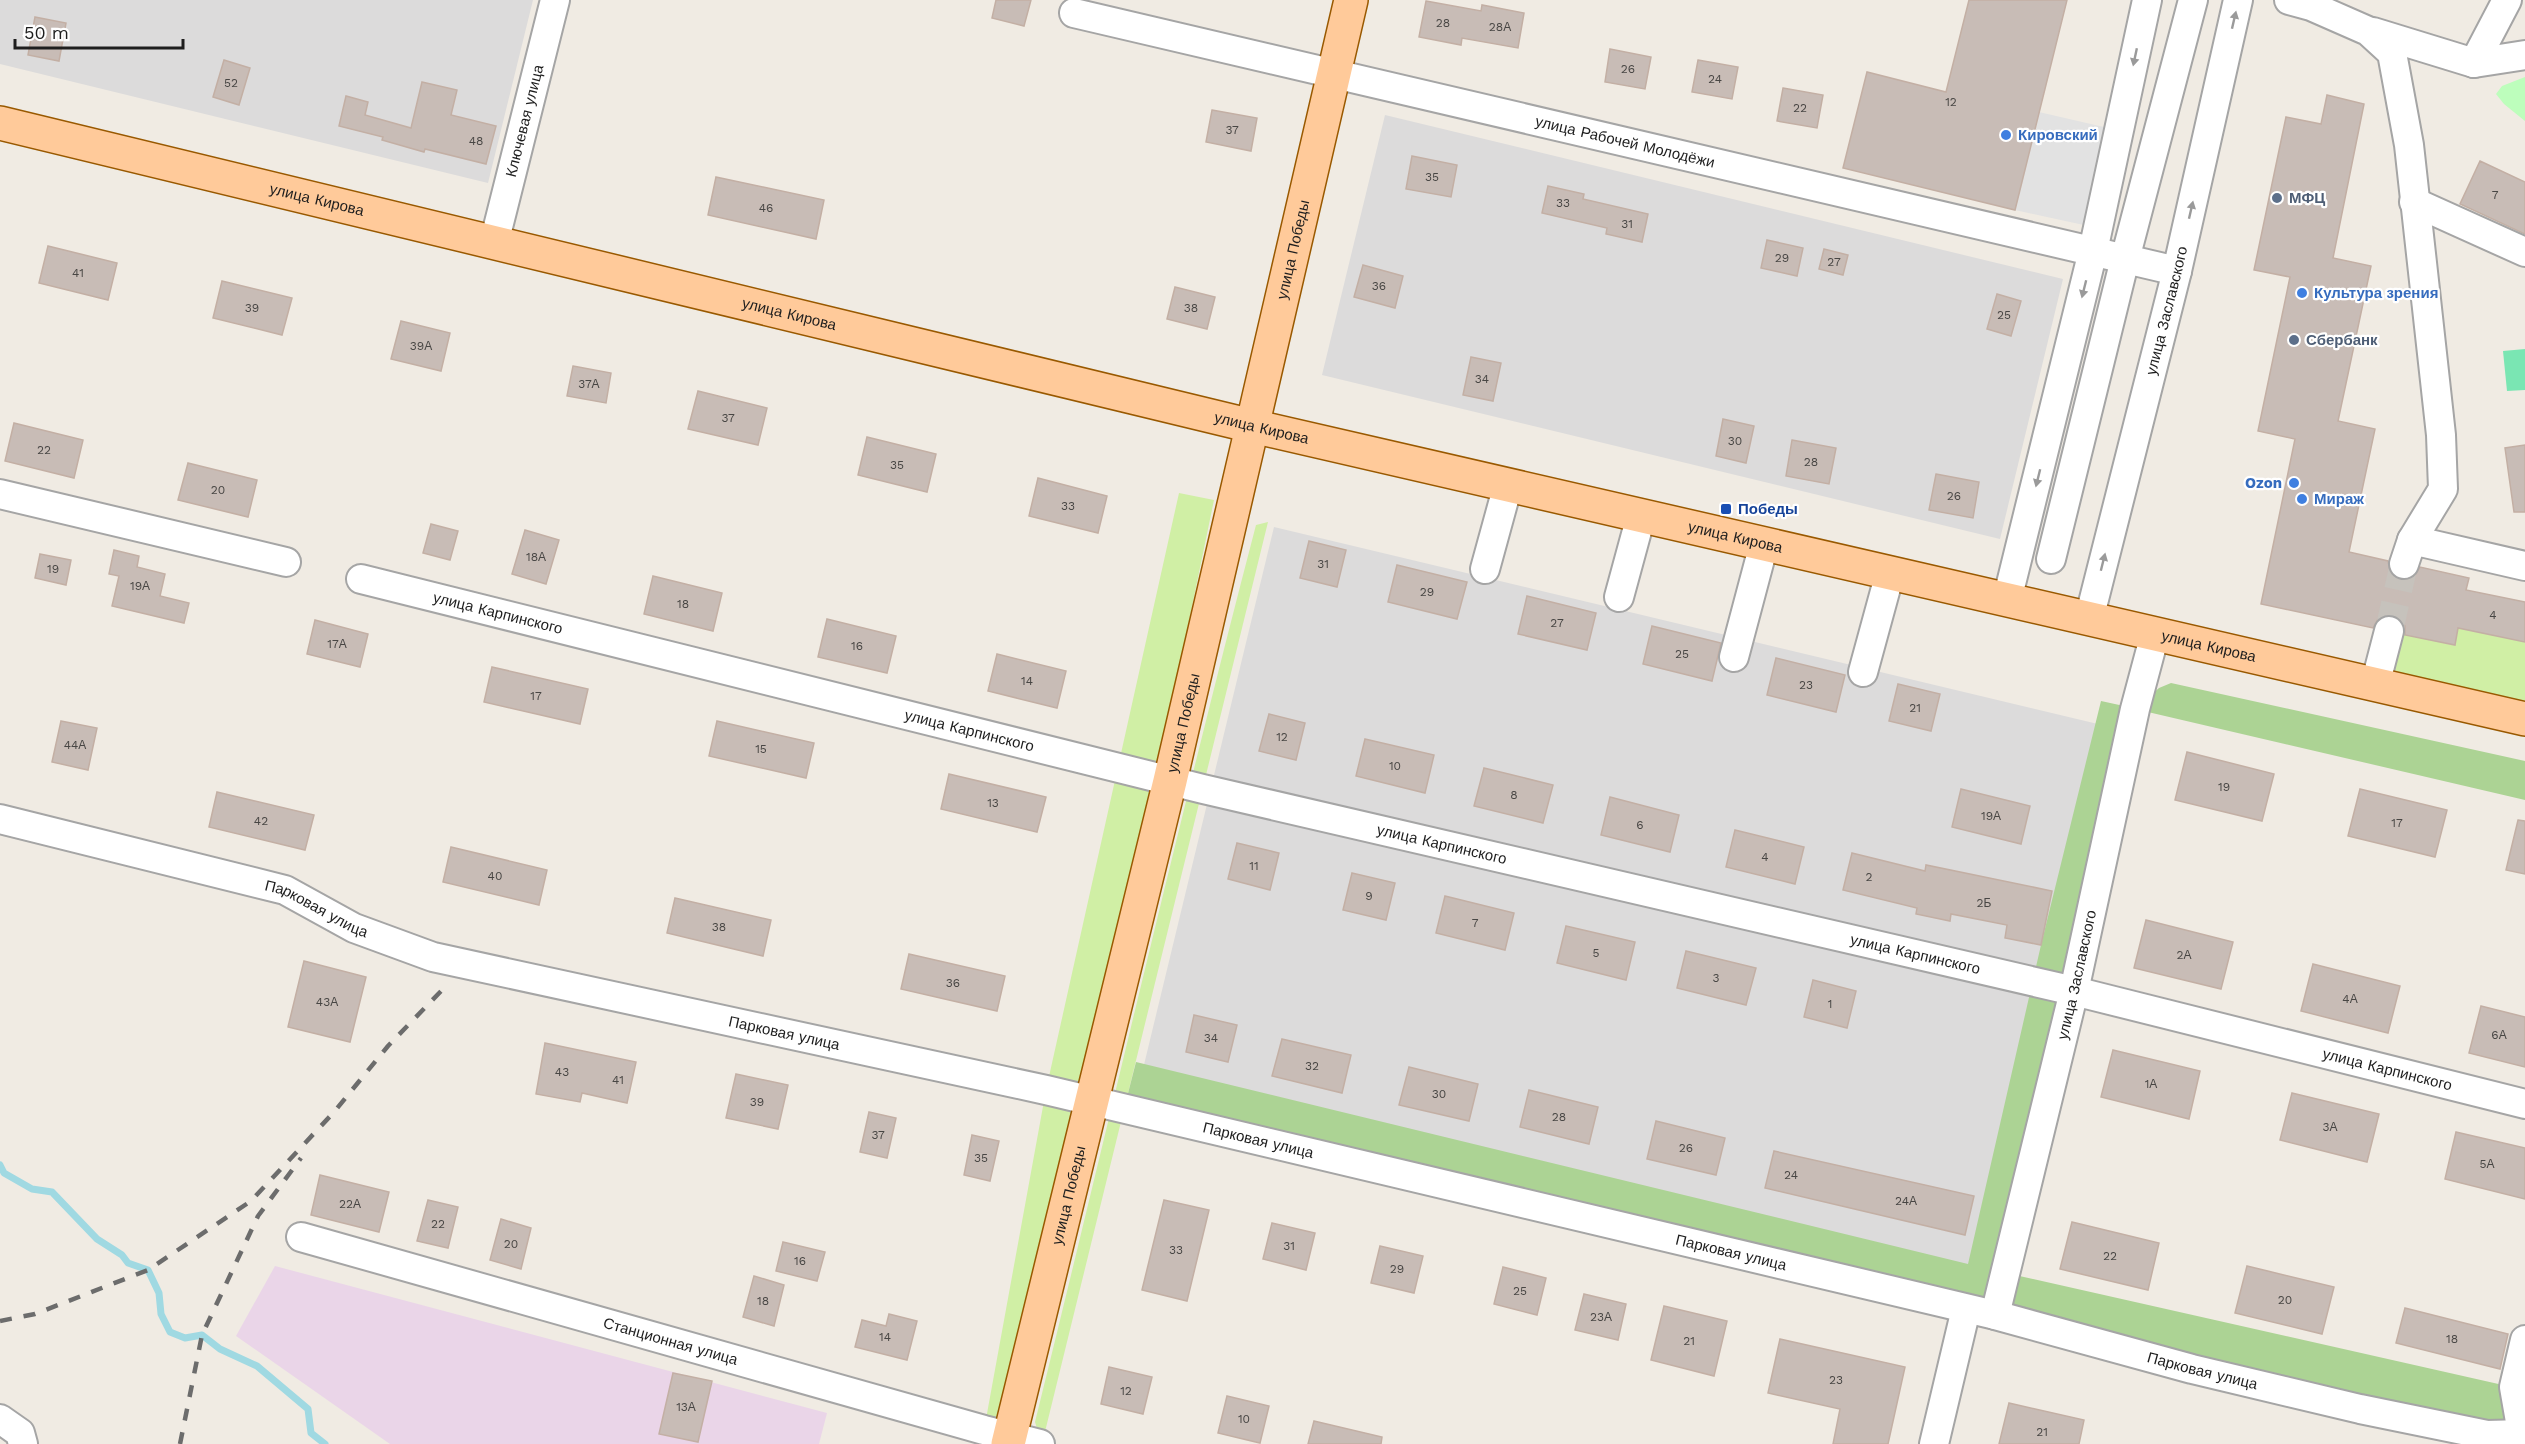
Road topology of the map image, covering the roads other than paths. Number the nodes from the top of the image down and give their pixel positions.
1 (555, 0) edge
2 (1350, 0) edge
3 (2147, 0) edge
4 (2193, 0) edge
5 (2238, 0) edge
6 (2289, 0) edge
7 (2507, 0) edge
8 (1074, 13) dead end
9 (2368, 31) junction
10 (2525, 55) edge
11 (2474, 63) junction
12 (1333, 74) junction
13 (0, 123) edge
14 (2414, 202) junction
15 (494, 243) junction
16 (2093, 251) junction
17 (2525, 252) edge
18 (2125, 259) junction
19 (2177, 271) junction
20 (1252, 426) junction
21 (1508, 485) junction
22 (0, 494) edge
23 (1641, 516) junction
24 (1764, 544) junction
25 (2051, 559) dead end
26 (286, 562) dead end
27 (2525, 566) edge
28 (1485, 569) dead end
29 (1890, 573) junction
30 (361, 579) dead end
31 (1619, 597) dead end
32 (2007, 600) junction
33 (2089, 619) junction
34 (2389, 631) tunnel mouth
35 (2155, 634) junction
36 (1734, 657) dead end
37 (1863, 672) dead end
38 (2375, 685) junction
39 (2525, 720) edge
40 (1170, 781) junction
41 (0, 819) edge
42 (2074, 991) junction
43 (1093, 1102) junction
44 (2525, 1104) edge
45 (301, 1237) dead end
46 (1966, 1309) junction
47 (1995, 1316) junction
48 (2525, 1340) edge
49 (0, 1419) edge
50 (2522, 1437) edge
51 (1019, 1441) edge
52 (23, 1444) edge
53 (1934, 1444) edge

1 - 15 street, Ключевая улица
2 - 12 main road, улица Победы
3 -> 16 street
4 - 18 street
19 -> 5 street, улица Заславского
6 - 9 street
7 - 11 street
8 - 12 street, улица Рабочей Молодёжи
9 - 11 street
9 - 14 street
10 - 11 street
12 - 16 street, улица Рабочей Молодёжи
12 - 20 main road, улица Победы
13 - 15 main road, улица Кирова
14 - 17 street
14 - 27 street
15 - 20 main road, улица Кирова
16 - 18 street, улица Рабочей Молодёжи
16 -> 32 street
18 - 19 street, улица Рабочей Молодёжи
18 - 25 street
33 -> 19 street, улица Заславского
20 - 21 main road, улица Кирова
20 - 40 main road, улица Победы
21 - 23 main road, улица Кирова
21 - 28 street
22 - 26 street
23 - 24 main road, улица Кирова
23 - 31 street
24 - 29 main road, улица Кирова
24 - 36 street
29 - 32 main road, улица Кирова
29 - 37 street
30 - 40 street, улица Карпинского
32 - 33 main road, улица Кирова
33 - 35 main road, улица Кирова
34 - 38 street
35 - 38 main road, улица Кирова
35 - 42 street, улица Заславского
38 - 39 main road, улица Кирова
40 - 42 street, улица Карпинского
40 - 43 main road, улица Победы
41 - 43 street, Парковая улица
42 - 44 street, улица Карпинского
42 - 47 street, улица Заславского
43 - 46 street, Парковая улица
43 - 51 main road, улица Победы
45 - 51 street, Станционная улица
46 - 47 street, Парковая улица
46 - 53 street
47 - 50 street, Парковая улица
48 - 50 street
49 - 52 street

